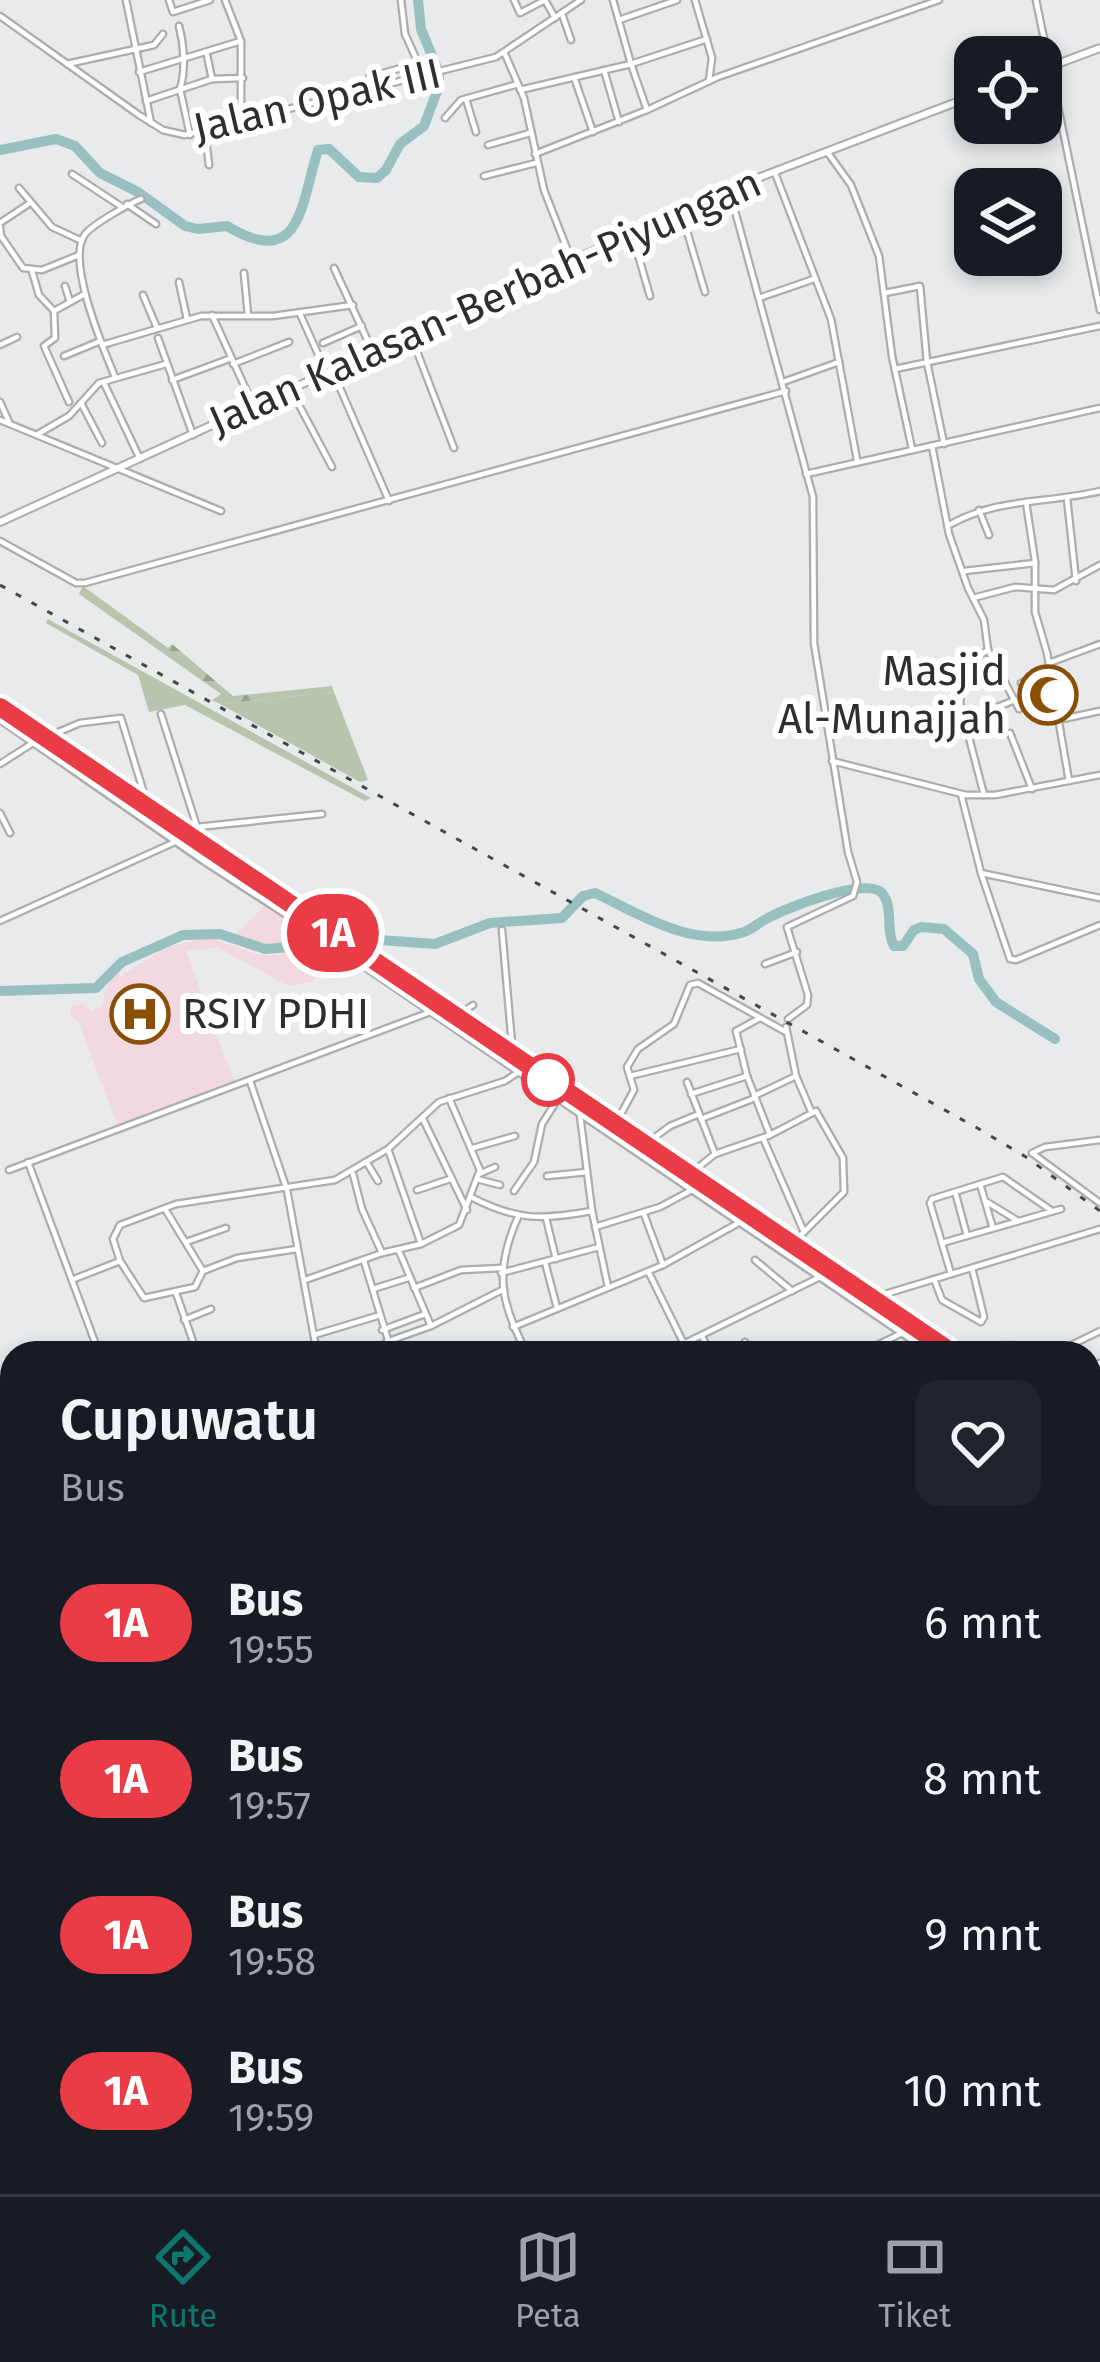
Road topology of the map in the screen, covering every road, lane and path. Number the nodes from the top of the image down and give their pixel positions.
1 (127, 0) edge
2 (169, 0) edge
3 (210, 0) edge
4 (225, 0) edge
5 (401, 0) edge
6 (514, 0) edge
7 (580, 0) edge
8 (614, 0) edge
9 (677, 0) edge
10 (695, 0) edge
11 (939, 0) edge
12 (1036, 0) edge
13 (0, 16) edge
14 (558, 16) junction
15 (619, 20) junction
16 (178, 26) dead end
17 (704, 29) junction
18 (696, 33) dead end
19 (163, 34) dead end
20 (1041, 36) edge
21 (707, 39) junction
22 (571, 40) dead end
23 (241, 41) junction
24 (1100, 48) edge
25 (134, 49) junction
26 (505, 53) junction
27 (207, 54) junction
28 (182, 60) junction
29 (419, 63) junction
30 (1062, 63) edge
31 (67, 64) junction
32 (631, 64) junction
33 (604, 70) junction
34 (139, 72) junction
35 (426, 75) junction
36 (369, 76) dead end
37 (574, 77) junction
38 (243, 78) junction
39 (212, 79) junction
40 (709, 81) junction
41 (519, 87) junction
42 (180, 89) junction
43 (466, 98) junction
44 (146, 101) junction
45 (954, 103) edge
46 (647, 110) junction
47 (445, 118) dead end
48 (619, 122) junction
49 (152, 123) junction
50 (241, 124) junction
51 (205, 132) junction
52 (476, 132) dead end
53 (593, 132) junction
54 (530, 133) junction
55 (190, 135) junction
56 (1062, 136) edge
57 (488, 145) dead end
58 (826, 151) junction
59 (535, 154) junction
60 (536, 164) junction
61 (209, 165) dead end
62 (774, 170) junction
63 (72, 174) dead end
64 (484, 176) dead end
65 (19, 188) dead end
66 (729, 189) junction
67 (141, 199) dead end
68 (32, 201) junction
69 (124, 206) junction
70 (681, 212) junction
71 (156, 224) dead end
72 (0, 225) edge
73 (632, 234) junction
74 (1, 236) edge
75 (1100, 236) edge
76 (1086, 238) junction
77 (82, 241) junction
78 (82, 254) junction
79 (879, 256) junction
80 (865, 260) dead end
81 (572, 262) junction
82 (334, 268) dead end
83 (32, 271) junction
84 (244, 273) dead end
85 (814, 279) junction
86 (179, 282) dead end
87 (65, 286) dead end
88 (705, 292) dead end
89 (885, 293) junction
90 (83, 295) junction
91 (143, 295) dead end
92 (650, 296) dead end
93 (1099, 296) edge
94 (759, 298) junction
95 (70, 302) junction
96 (352, 305) junction
97 (54, 310) junction
98 (1100, 310) edge
99 (212, 314) junction
100 (300, 314) junction
101 (248, 315) junction
102 (187, 319) junction
103 (362, 326) junction
104 (1100, 326) edge
105 (157, 328) junction
106 (411, 336) junction
107 (17, 337) dead end
108 (158, 338) dead end
109 (289, 342) dead end
110 (101, 343) junction
111 (322, 343) dead end
112 (0, 345) edge
113 (373, 353) junction
114 (64, 356) dead end
115 (231, 361) junction
116 (839, 362) junction
117 (927, 362) junction
118 (166, 364) junction
119 (895, 369) junction
120 (330, 373) junction
121 (115, 377) junction
122 (172, 380) junction
123 (103, 381) junction
124 (783, 382) junction
125 (291, 390) junction
126 (786, 392) junction
127 (69, 401) dead end
128 (0, 402) edge
129 (81, 403) junction
130 (254, 407) junction
131 (1100, 408) edge
132 (0, 420) edge
133 (10, 424) junction
134 (0, 431) edge
135 (37, 435) junction
136 (193, 435) junction
137 (102, 442) dead end
138 (944, 444) junction
139 (932, 446) junction
140 (454, 448) dead end
141 (912, 449) junction
142 (140, 459) junction
143 (857, 460) junction
144 (332, 467) dead end
145 (118, 469) junction
146 (806, 475) junction
147 (1100, 491) edge
148 (1067, 498) junction
149 (389, 500) junction
150 (1026, 502) junction
151 (979, 510) junction
152 (221, 511) dead end
153 (0, 522) edge
154 (949, 526) junction
155 (989, 535) dead end
156 (0, 541) edge
157 (1036, 563) junction
158 (1097, 567) edge
159 (962, 572) junction
160 (1076, 581) junction
161 (1099, 582) edge
162 (1035, 588) junction
163 (973, 598) junction
164 (1100, 644) edge
165 (988, 650) junction
166 (1049, 666) junction
167 (1021, 683) dead end
168 (1015, 700) junction
169 (1055, 700) junction
170 (1036, 706) dead end
171 (0, 707) edge
172 (1019, 709) dead end
173 (1100, 711) edge
174 (161, 714) dead end
175 (0, 716) edge
176 (965, 720) junction
177 (1058, 720) junction
178 (1010, 733) dead end
179 (40, 740) junction
180 (832, 761) junction
181 (0, 764) edge
182 (1100, 775) edge
183 (1069, 781) junction
184 (1032, 789) junction
185 (962, 794) junction
186 (985, 795) junction
187 (142, 805) junction
188 (0, 813) edge
189 (322, 814) dead end
190 (10, 833) dead end
191 (187, 834) junction
192 (981, 872) junction
193 (1100, 898) edge
194 (0, 920) edge
195 (1100, 925) edge
196 (502, 930) dead end
197 (354, 951) junction
198 (797, 952) junction
199 (765, 964) dead end
200 (473, 1005) dead end
201 (433, 1011) junction
202 (455, 1017) junction
203 (760, 1018) junction
204 (786, 1026) junction
205 (474, 1035) junction
206 (740, 1049) junction
207 (513, 1056) junction
208 (520, 1071) junction
209 (630, 1076) junction
210 (747, 1076) junction
211 (796, 1076) junction
212 (250, 1081) junction
213 (687, 1082) dead end
214 (691, 1094) junction
215 (559, 1096) junction
216 (755, 1097) junction
217 (449, 1098) junction
218 (579, 1110) junction
219 (813, 1110) junction
220 (700, 1117) junction
221 (423, 1119) junction
222 (614, 1124) junction
223 (515, 1136) dead end
224 (767, 1136) junction
225 (1100, 1140) edge
226 (645, 1145) junction
227 (473, 1148) junction
228 (388, 1149) junction
229 (715, 1154) junction
230 (28, 1162) junction
231 (367, 1163) junction
232 (495, 1167) dead end
233 (9, 1170) dead end
234 (587, 1172) junction
235 (353, 1173) junction
236 (690, 1174) junction
237 (547, 1176) dead end
238 (478, 1177) junction
239 (450, 1179) junction
240 (378, 1181) dead end
241 (980, 1184) junction
242 (500, 1185) dead end
243 (694, 1188) junction
244 (287, 1190) junction
245 (417, 1190) dead end
246 (514, 1191) dead end
247 (955, 1192) junction
248 (471, 1198) junction
249 (985, 1201) junction
250 (1100, 1203) edge
251 (165, 1208) junction
252 (1061, 1209) dead end
253 (467, 1210) junction
254 (592, 1210) junction
255 (1052, 1211) junction
256 (643, 1212) junction
257 (514, 1216) junction
258 (546, 1218) junction
259 (745, 1218) junction
260 (1018, 1221) junction
261 (595, 1227) junction
262 (226, 1228) dead end
263 (992, 1228) junction
264 (1100, 1229) edge
265 (804, 1232) junction
266 (967, 1236) junction
267 (185, 1242) junction
268 (942, 1243) junction
269 (421, 1244) junction
270 (793, 1244) junction
271 (599, 1247) junction
272 (297, 1250) junction
273 (399, 1251) junction
274 (382, 1252) junction
275 (556, 1258) junction
276 (755, 1260) dead end
277 (120, 1261) junction
278 (364, 1262) junction
279 (544, 1262) junction
280 (663, 1265) junction
281 (972, 1268) junction
282 (203, 1271) junction
283 (501, 1271) junction
284 (648, 1272) junction
285 (951, 1274) junction
286 (821, 1276) junction
287 (410, 1278) junction
288 (934, 1279) junction
289 (74, 1280) junction
290 (305, 1280) junction
291 (608, 1287) junction
292 (414, 1288) junction
293 (373, 1289) junction
294 (504, 1289) junction
295 (792, 1291) junction
296 (176, 1293) junction
297 (872, 1298) junction
298 (557, 1308) junction
299 (211, 1309) dead end
300 (425, 1314) junction
301 (379, 1316) junction
302 (184, 1320) junction
303 (431, 1326) junction
304 (513, 1327) junction
305 (382, 1330) junction
306 (905, 1331) junction
307 (314, 1335) junction
308 (701, 1335) junction
309 (95, 1341) edge
310 (192, 1341) edge
311 (315, 1341) edge
312 (386, 1341) edge
313 (389, 1341) edge
314 (521, 1341) edge
315 (682, 1341) edge
316 (690, 1341) edge
317 (704, 1341) edge
318 (886, 1341) edge
319 (920, 1341) edge
320 (935, 1341) edge

1 - 25 street
2 - 3 street
4 - 23 street
5 - 29 street
6 - 14 street
7 - 14 street, Jalan Opak III
8 - 15 street
9 - 15 street
10 - 17 street
11 - 40 street
12 - 20 street
13 - 31 street, Jalan Opak III
14 - 22 street
14 - 26 street, Jalan Opak III
15 - 32 street
16 - 28 street
17 - 18 street
17 - 21 street
19 - 25 street
21 - 32 street
21 - 40 street
23 - 27 street
23 - 38 street
24 - 30 street
25 - 31 street
25 - 34 street
26 - 35 street, Jalan Opak III
26 - 41 street
27 - 28 street
27 - 39 street
28 - 34 street
28 - 42 street
29 - 35 street
29 - 36 street
31 - 49 street, Jalan Opak III
32 - 33 street
32 - 46 street
33 - 37 street
33 - 48 street
34 - 44 street
35 - 50 street, Jalan Opak III
37 - 41 street
37 - 53 street
38 - 39 street
38 - 50 street
39 - 42 street
40 - 46 street
41 - 43 street
41 - 54 street
42 - 44 street
42 - 55 street
43 - 47 street
43 - 52 street
44 - 49 street
45 - 58 street, Jalan Kalasan-Berbah-Piyungan
46 - 48 street
48 - 53 street
49 - 55 street, Jalan Opak III
50 - 51 street, Jalan Opak III
51 - 55 street, Jalan Opak III
51 - 61 street
53 - 59 street
54 - 57 street
54 - 59 street
56 - 76 street
58 - 62 street, Jalan Kalasan-Berbah-Piyungan
58 - 79 street
59 - 60 street
60 - 64 street
60 - 81 street
62 - 66 street, Jalan Kalasan-Berbah-Piyungan
62 - 85 street
63 - 69 street
65 - 68 street
66 - 70 street, Jalan Kalasan-Berbah-Piyungan
66 - 94 street
67 - 69 street
68 - 72 street
68 - 77 street
69 - 71 street
69 - 77 street
70 - 73 street, Jalan Kalasan-Berbah-Piyungan
70 - 88 street
72 - 74 street
73 - 81 street, Jalan Kalasan-Berbah-Piyungan
73 - 92 street
74 - 83 street
75 - 76 street
76 - 93 street
77 - 78 street
78 - 83 street
78 - 90 street
79 - 80 street
79 - 89 street
81 - 106 street, Jalan Kalasan-Berbah-Piyungan
82 - 96 street
83 - 97 street
84 - 101 street
85 - 94 street
85 - 116 street
86 - 102 street
87 - 95 street
89 - 117 street
89 - 119 street
90 - 95 street
90 - 110 street
91 - 105 street
93 - 98 street
94 - 124 street
95 - 97 street
96 - 100 street
96 - 103 street
97 - 127 street
99 - 101 street
99 - 102 street
99 - 115 street
100 - 101 street
100 - 120 street
102 - 105 street
103 - 111 street
103 - 113 street
104 - 117 street
105 - 110 street
106 - 113 street, Jalan Kalasan-Berbah-Piyungan
106 - 140 street
107 - 112 street
108 - 118 street
109 - 115 street
110 - 114 street
110 - 121 street
113 - 120 street, Jalan Kalasan-Berbah-Piyungan
115 - 122 street
115 - 130 street
116 - 124 street
116 - 143 street
117 - 119 street
117 - 138 street
118 - 121 street
118 - 122 street
119 - 141 street
120 - 125 street, Jalan Kalasan-Berbah-Piyungan
120 - 149 street
121 - 123 street
122 - 136 street
123 - 129 street
123 - 142 street
124 - 126 street
125 - 130 street, Jalan Kalasan-Berbah-Piyungan
125 - 144 street
126 - 146 street
126 - 149 street
128 - 133 street
129 - 135 street
129 - 137 street
130 - 136 street, Jalan Kalasan-Berbah-Piyungan
131 - 138 street
132 - 133 street
133 - 134 street
133 - 135 street
135 - 145 street
136 - 142 street, Jalan Kalasan-Berbah-Piyungan
138 - 139 street
139 - 141 street
139 - 154 street
141 - 143 street
142 - 145 street, Jalan Kalasan-Berbah-Piyungan
143 - 146 street
145 - 152 street
145 - 153 street, Jalan Kalasan-Berbah-Piyungan
146 - 180 street
147 - 148 street
148 - 150 street
148 - 160 street
149 - 156 street
150 - 151 street
150 - 157 street
151 - 154 street
151 - 155 street
154 - 159 street
157 - 159 street
157 - 162 street
158 - 160 street
158 - 161 street
159 - 163 street
160 - 162 street
162 - 163 street
162 - 166 street
163 - 165 street
164 - 166 street
165 - 168 street
165 - 176 street
166 - 167 street
166 - 169 street
168 - 172 street
168 - 176 street
169 - 170 street
169 - 177 street
171 - 179 highway
173 - 177 street
174 - 191 street
175 - 179 highway
176 - 186 street
177 - 183 street
178 - 184 street
179 - 181 street
179 - 187 highway
179 - 187 street
179 - 191 highway
180 - 185 street
180 - 198 street
182 - 183 street
183 - 184 street
184 - 186 street
185 - 186 street
185 - 192 street
187 - 191 highway
188 - 190 street
189 - 191 street
191 - 194 street
191 - 197 highway
192 - 193 street
192 - 195 street
196 - 207 street
197 - 201 highway
197 - 202 highway
198 - 199 street
198 - 204 street
200 - 202 street
201 - 205 highway
201 - 212 street
202 - 205 highway
203 - 204 street
203 - 206 street
203 - 209 street
204 - 211 street
205 - 207 highway
205 - 208 highway
206 - 209 street
206 - 210 street
207 - 222 highway
208 - 215 highway
208 - 217 street
209 - 222 street
210 - 214 street
210 - 216 street
211 - 216 street
211 - 219 street
212 - 230 street
212 - 244 street
213 - 214 street
214 - 220 street
215 - 218 highway
215 - 246 street
216 - 220 street
216 - 224 street
217 - 221 street
217 - 227 street
218 - 234 street
218 - 243 highway
219 - 224 street
219 - 265 street
220 - 226 street
220 - 229 street
221 - 228 street
221 - 239 street
222 - 226 highway
223 - 227 street
224 - 229 street
224 - 265 street
225 - 250 street
226 - 236 highway
227 - 238 street
228 - 231 street
228 - 269 street
229 - 236 street
230 - 233 street
230 - 289 street
231 - 235 street
231 - 240 street
232 - 238 street
234 - 237 street
234 - 254 street
235 - 244 street
235 - 274 street
236 - 259 highway
238 - 242 street
238 - 248 street
239 - 245 street
239 - 253 street
241 - 247 street
241 - 249 street
241 - 255 street
243 - 256 street
243 - 259 highway
244 - 251 street
244 - 272 street
247 - 266 street
247 - 268 street
248 - 253 street
248 - 257 street
249 - 260 street
249 - 263 street
251 - 267 street
251 - 277 street
252 - 255 street
253 - 269 street
254 - 258 street
254 - 261 street
255 - 260 street
256 - 261 street
256 - 280 street
257 - 258 street
257 - 283 street
258 - 275 street
259 - 270 highway
259 - 280 street
259 - 286 highway
260 - 263 street
261 - 271 street
262 - 267 street
263 - 266 street
264 - 281 street
265 - 270 street
266 - 268 street
267 - 282 street
268 - 285 street
269 - 273 street
270 - 297 highway
271 - 275 street
271 - 291 street
272 - 282 street
272 - 290 street
273 - 274 street
273 - 287 street
274 - 278 street
275 - 279 street
276 - 295 street
277 - 289 street
277 - 296 street
278 - 290 street
278 - 293 street
279 - 283 street
279 - 298 street
280 - 284 street
281 - 285 street
281 - 288 street
282 - 296 street
283 - 292 street
283 - 294 street
284 - 291 street
284 - 315 street
285 - 288 street
286 - 295 street
286 - 306 highway
287 - 292 street
287 - 293 street
288 - 297 street
289 - 309 street
290 - 307 street
291 - 298 street
292 - 300 street
293 - 301 street
294 - 303 street
294 - 304 street
295 - 308 street
296 - 302 street
297 - 320 highway
298 - 304 street
299 - 302 street
300 - 303 street
300 - 305 street
301 - 305 street
301 - 307 street
302 - 310 street
303 - 313 street
304 - 314 street
305 - 312 street
306 - 318 street
306 - 319 highway
307 - 311 street
308 - 316 street
308 - 317 street

